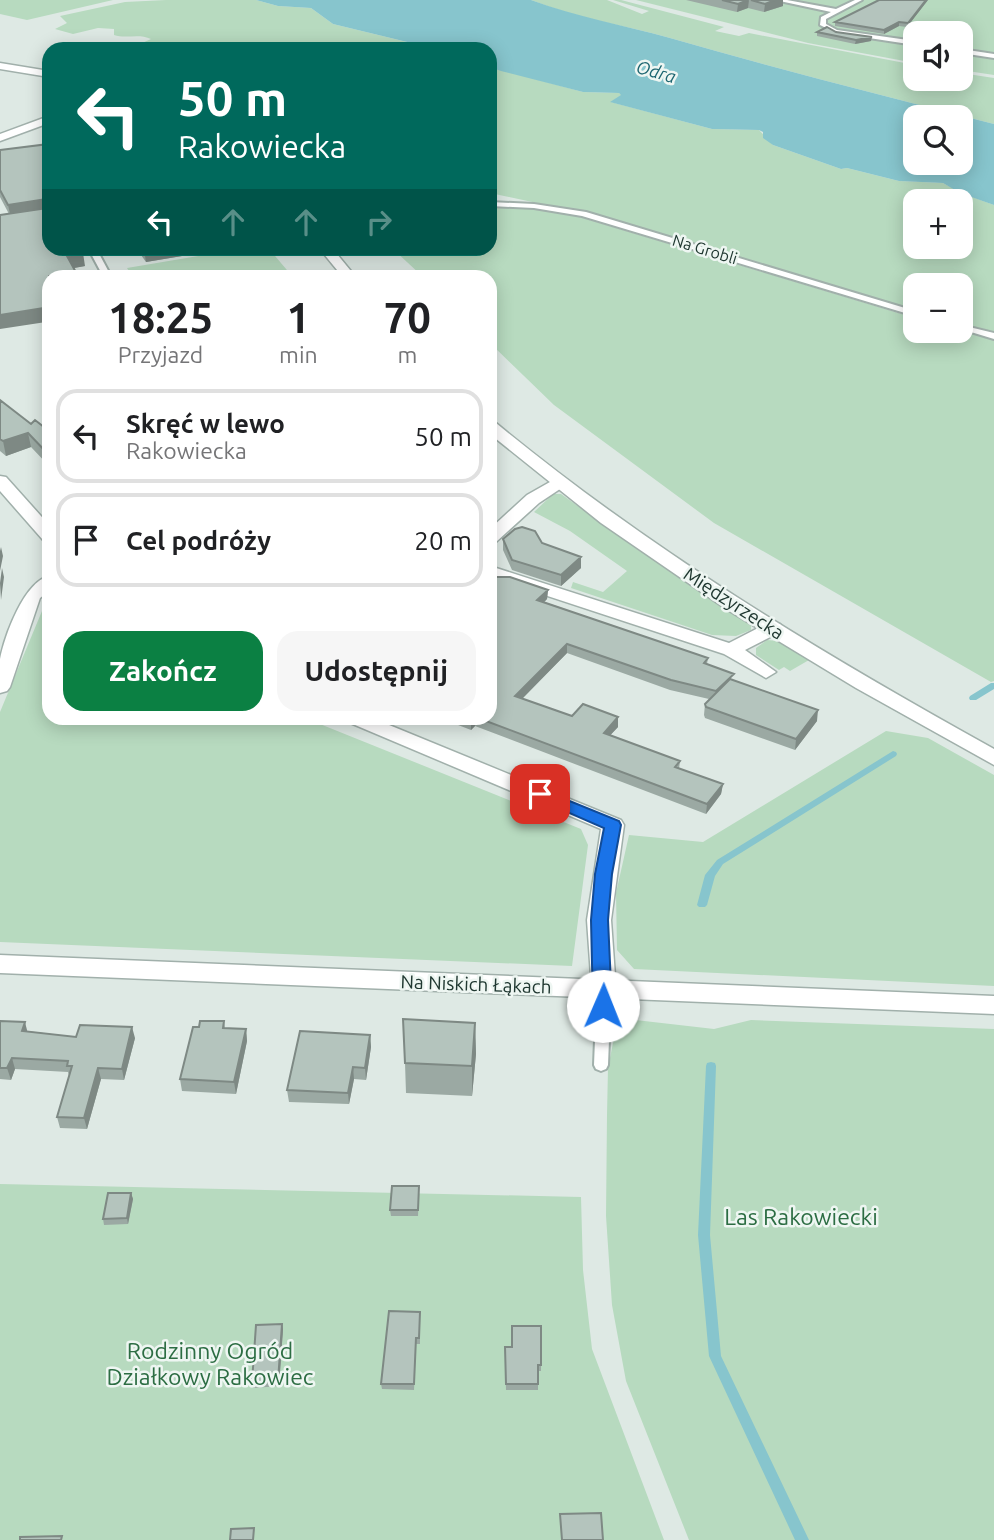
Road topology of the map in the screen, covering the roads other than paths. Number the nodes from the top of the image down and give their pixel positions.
1 (776, 0) edge
2 (859, 0) edge
3 (836, 11) junction
4 (903, 41) edge
5 (973, 53) edge
6 (994, 56) edge
7 (0, 66) edge
8 (42, 73) edge
9 (42, 122) edge
10 (0, 138) edge
11 (497, 204) edge
12 (332, 256) edge
13 (344, 270) edge
14 (903, 310) edge
15 (973, 330) edge
16 (994, 336) edge
17 (497, 432) edge
18 (0, 481) edge
19 (557, 483) junction
20 (42, 528) edge
21 (497, 532) edge
22 (497, 572) edge
23 (42, 588) edge
24 (773, 628) junction
25 (731, 650) junction
26 (766, 672) dead end
27 (0, 687) edge
28 (372, 725) edge
29 (994, 758) edge
30 (0, 964) edge
31 (604, 990) junction
32 (994, 1005) edge
33 (601, 1065) dead end

1 - 3 lane
2 - 3 lane
3 - 4 lane
5 - 6 lane
7 - 8 street
9 - 10 street
11 - 14 lane, Na Grobli
12 - 13 street
15 - 16 lane
17 - 19 street, Międzyrzecka
18 - 20 street
19 - 21 street
19 - 24 street, Międzyrzecka
22 - 25 street
23 - 27 street
24 - 25 street
24 - 29 street, Międzyrzecka
25 - 26 street
28 - 31 street
30 - 31 street, Na Niskich Łąkach
31 - 32 street, Na Niskich Łąkach
31 - 33 lane

